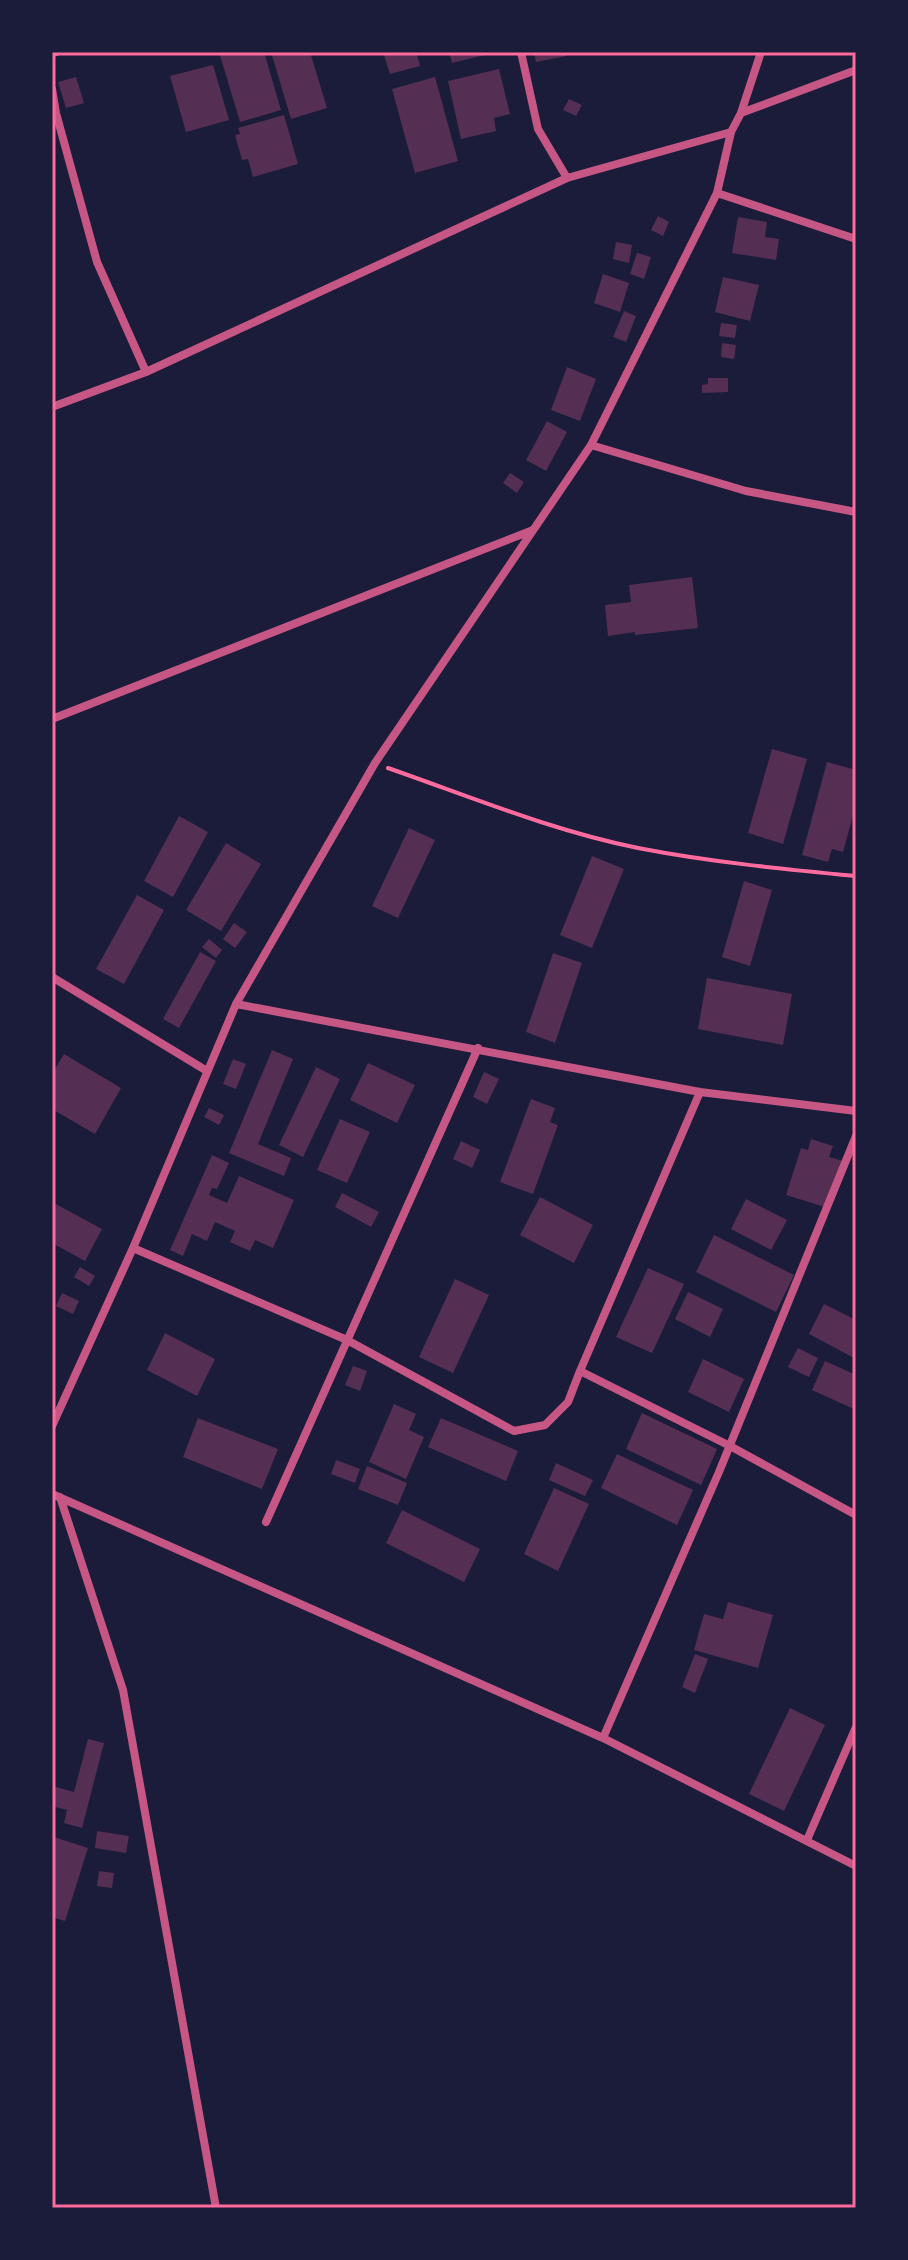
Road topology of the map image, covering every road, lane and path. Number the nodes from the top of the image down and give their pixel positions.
1 (521, 52) edge
2 (761, 52) edge
3 (856, 70) edge
4 (52, 89) edge
5 (741, 113) junction
6 (731, 132) junction
7 (567, 178) junction
8 (717, 193) junction
9 (856, 239) edge
10 (146, 372) junction
11 (52, 407) edge
12 (591, 445) junction
13 (856, 512) edge
14 (534, 529) junction
15 (52, 719) edge
16 (375, 763) junction
17 (856, 876) edge
18 (52, 977) edge
19 (236, 1004) junction
20 (478, 1048) junction
21 (207, 1071) junction
22 (700, 1092) junction
23 (856, 1111) edge
24 (856, 1136) edge
25 (133, 1248) junction
26 (347, 1340) junction
27 (580, 1371) junction
28 (52, 1426) edge
29 (730, 1446) junction
30 (56, 1496) edge
31 (856, 1515) edge
32 (266, 1522) dead end
33 (856, 1727) edge
34 (603, 1738) junction
35 (807, 1840) junction
36 (856, 1866) edge
37 (216, 2208) edge

1 - 7 street
2 - 5 street
3 - 5 street
4 - 10 street
5 - 6 street
6 - 7 street
6 - 8 street
7 - 10 street
8 - 9 street
8 - 12 street
10 - 11 street
12 - 13 street
12 - 14 street
14 - 15 street
14 - 16 street
16 - 17 path
16 - 19 street
18 - 21 street
19 - 20 street
19 - 21 street
20 - 22 street
20 - 26 street
21 - 25 street
22 - 23 street
22 - 27 street
24 - 29 street
25 - 26 street
25 - 28 street
26 - 27 street
26 - 32 street
27 - 29 street
29 - 31 street
29 - 34 street
30 - 34 street
30 - 37 street
33 - 35 street
34 - 35 street
35 - 36 street

